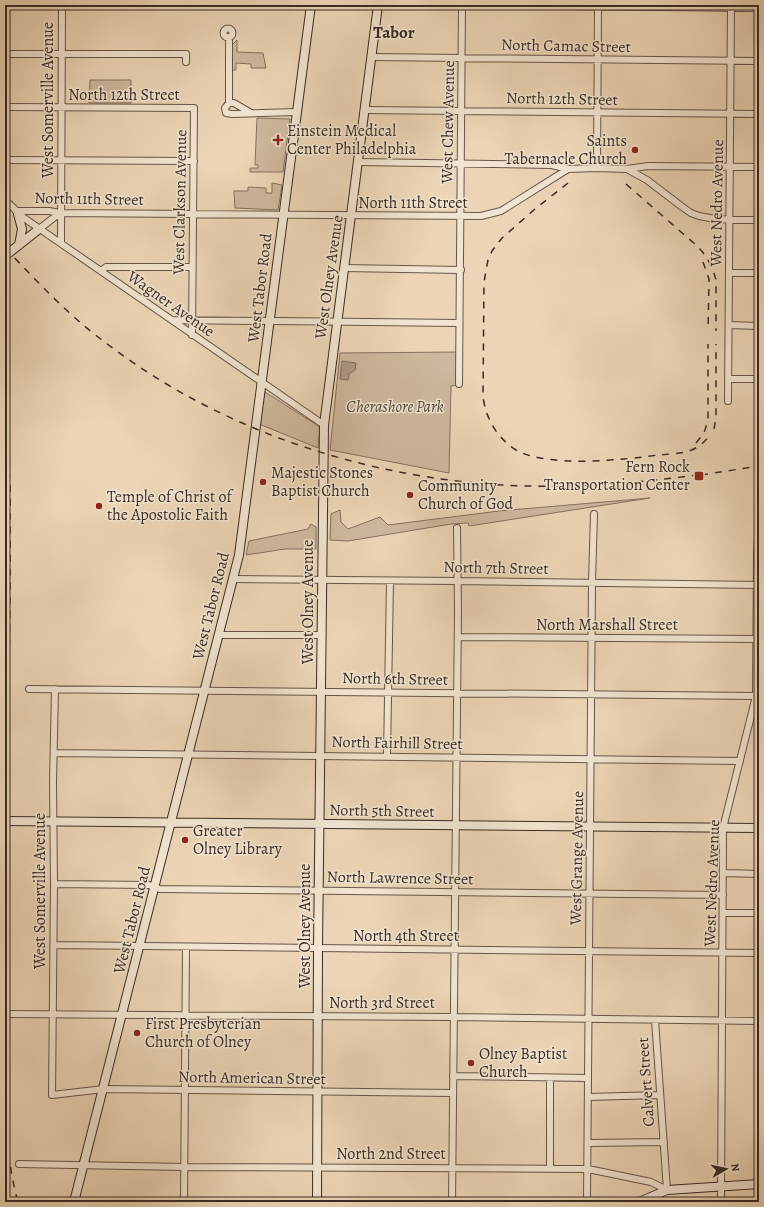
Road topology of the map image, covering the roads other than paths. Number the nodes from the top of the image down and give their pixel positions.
1 (62, 5) edge
2 (311, 5) edge
3 (378, 5) edge
4 (455, 5) edge
5 (462, 5) edge
6 (598, 6) edge
7 (731, 6) edge
8 (759, 8) edge
9 (229, 37) dead end
10 (5, 54) edge
11 (61, 54) junction
12 (372, 57) junction
13 (462, 58) junction
14 (598, 59) junction
15 (730, 61) junction
16 (759, 61) edge
17 (186, 62) dead end
18 (229, 103) junction
19 (5, 107) edge
20 (61, 107) junction
21 (194, 108) joint
22 (365, 110) junction
23 (461, 111) junction
24 (297, 112) junction
25 (597, 112) junction
26 (251, 113) junction
27 (730, 113) junction
28 (759, 114) edge
29 (5, 160) edge
30 (60, 160) junction
31 (194, 161) junction
32 (358, 162) junction
33 (461, 163) junction
34 (730, 167) junction
35 (759, 167) edge
36 (597, 168) junction
37 (568, 169) junction
38 (627, 169) junction
39 (5, 200) edge
40 (17, 212) junction
41 (60, 213) junction
42 (193, 214) junction
43 (284, 215) junction
44 (351, 215) junction
45 (462, 217) junction
46 (730, 220) junction
47 (759, 220) edge
48 (39, 229) junction
49 (61, 243) junction
50 (19, 245) junction
51 (5, 256) edge
52 (192, 267) junction
53 (344, 268) junction
54 (460, 270) junction
55 (101, 271) junction
56 (729, 273) junction
57 (759, 273) edge
58 (172, 320) junction
59 (192, 320) junction
60 (270, 321) junction
61 (337, 321) junction
62 (460, 323) junction
63 (729, 326) junction
64 (759, 326) edge
65 (192, 335) junction
66 (728, 379) junction
67 (759, 379) edge
68 (262, 383) junction
69 (459, 384) dead end
70 (728, 401) dead end
71 (324, 425) junction
72 (594, 514) dead end
73 (759, 520) edge
74 (457, 528) dead end
75 (232, 579) junction
76 (323, 580) junction
77 (390, 581) junction
78 (458, 581) junction
79 (592, 582) junction
80 (758, 585) edge
81 (219, 635) junction
82 (322, 635) junction
83 (458, 637) junction
84 (592, 638) junction
85 (757, 639) junction
86 (29, 688) dead end
87 (56, 689) junction
88 (204, 689) junction
89 (322, 691) junction
90 (388, 692) junction
91 (457, 693) junction
92 (592, 695) junction
93 (758, 697) edge
94 (54, 753) junction
95 (188, 755) junction
96 (321, 755) junction
97 (387, 756) junction
98 (457, 757) junction
99 (591, 758) junction
100 (740, 761) junction
101 (5, 821) edge
102 (54, 821) junction
103 (172, 822) junction
104 (320, 824) junction
105 (456, 826) junction
106 (590, 827) junction
107 (723, 828) junction
108 (759, 828) edge
109 (724, 873) junction
110 (759, 874) edge
111 (54, 884) junction
112 (154, 886) junction
113 (319, 890) junction
114 (455, 892) junction
115 (590, 893) junction
116 (723, 895) junction
117 (723, 913) junction
118 (759, 913) edge
119 (54, 946) junction
120 (140, 946) junction
121 (186, 948) junction
122 (318, 949) junction
123 (454, 950) junction
124 (589, 951) junction
125 (723, 953) junction
126 (759, 953) edge
127 (5, 1014) edge
128 (53, 1014) junction
129 (122, 1015) junction
130 (185, 1016) junction
131 (319, 1016) junction
132 (454, 1017) junction
133 (588, 1020) junction
134 (655, 1020) junction
135 (722, 1021) junction
136 (759, 1021) edge
137 (454, 1076) junction
138 (550, 1078) junction
139 (588, 1078) junction
140 (104, 1089) junction
141 (185, 1090) junction
142 (318, 1092) junction
143 (453, 1093) junction
144 (52, 1094) joint
145 (660, 1095) junction
146 (588, 1097) junction
147 (664, 1142) junction
148 (588, 1143) junction
149 (19, 1164) dead end
150 (84, 1165) junction
151 (184, 1167) junction
152 (317, 1168) junction
153 (453, 1168) junction
154 (550, 1169) junction
155 (588, 1169) junction
156 (759, 1184) edge
157 (721, 1186) junction
158 (667, 1190) junction
159 (74, 1202) edge
160 (184, 1202) edge
161 (317, 1202) edge
162 (435, 1202) edge
163 (452, 1202) edge
164 (587, 1202) edge
165 (640, 1202) edge
166 (721, 1202) edge

1 - 11 street, West Somerville Avenue
2 - 24 street, West Tabor Road
3 - 12 street, West Olney Avenue
4 - 5 street
5 - 6 street
5 - 13 street, West Chew Avenue
6 - 7 street
6 - 14 street
7 - 8 street
7 - 15 street, West Nedro Avenue
9 - 18 street
10 - 11 street
11 - 17 street
11 - 20 street, West Somerville Avenue
12 - 13 street, North Camac Street
12 - 22 street, West Olney Avenue
13 - 14 street, North Camac Street
13 - 23 street, West Chew Avenue
14 - 15 street, North Camac Street
14 - 25 street
15 - 16 street, North Camac Street
15 - 27 street, West Nedro Avenue
18 - 26 street
18 - 26 street
19 - 20 street, North 12th Street
20 - 21 street, North 12th Street
20 - 30 street, West Somerville Avenue
21 - 31 street, West Clarkson Avenue
22 - 23 street, North 12th Street
22 - 32 street, West Olney Avenue
23 - 25 street, North 12th Street
23 - 33 street, West Chew Avenue
24 - 26 street
24 - 43 street, West Tabor Road
25 - 27 street, North 12th Street
25 - 36 street
27 - 28 street, North 12th Street
27 - 34 street, West Nedro Avenue
29 - 30 street
30 - 31 street
30 - 41 street, West Somerville Avenue
31 - 42 street, West Clarkson Avenue
32 - 33 street
32 - 44 street, West Olney Avenue
33 - 37 street
33 - 45 street, West Chew Avenue
34 - 35 street
34 - 38 street
34 - 46 street, West Nedro Avenue
36 - 37 street
36 - 38 street
37 - 45 street, North 11th Street
38 - 46 street
39 - 40 street, Wagner Avenue
40 - 41 street, North 11th Street
40 - 48 street, Wagner Avenue
40 - 50 street
41 - 42 street, North 11th Street
41 - 48 street
41 - 49 street, West Somerville Avenue
42 - 43 street, North 11th Street
42 - 52 street, West Clarkson Avenue
43 - 44 street, North 11th Street
43 - 60 street, West Tabor Road
44 - 45 street, North 11th Street
44 - 53 street, West Olney Avenue
45 - 54 street, West Chew Avenue
46 - 47 street
46 - 56 street, West Nedro Avenue
48 - 49 street, Wagner Avenue
48 - 50 street
49 - 55 street, Wagner Avenue
50 - 51 street
52 - 55 street
52 - 59 street, West Clarkson Avenue
53 - 54 street
53 - 61 street, West Olney Avenue
54 - 62 street, West Chew Avenue
55 - 58 street, Wagner Avenue
56 - 57 street
56 - 63 street, West Nedro Avenue
58 - 59 street
58 - 65 street, Wagner Avenue
59 - 60 street
59 - 65 street, West Clarkson Avenue
60 - 61 street
60 - 68 street, West Tabor Road
61 - 62 street
61 - 71 street, West Olney Avenue
62 - 69 street, West Chew Avenue
63 - 64 street
63 - 66 street, West Nedro Avenue
65 - 68 street, Wagner Avenue
66 - 67 street
66 - 70 street, West Nedro Avenue
68 - 71 street, Wagner Avenue
68 - 75 street, West Tabor Road
71 - 76 street, West Olney Avenue
72 - 79 street, West Grange Avenue
73 - 80 street, West Nedro Avenue
74 - 78 street
75 - 76 street, North 7th Street
75 - 81 street, West Tabor Road
76 - 77 street, North 7th Street
76 - 82 street, West Olney Avenue
77 - 78 street, North 7th Street
77 - 90 street
78 - 79 street, North 7th Street
78 - 83 street
79 - 80 street, North 7th Street
79 - 84 street, West Grange Avenue
80 - 85 street, West Nedro Avenue
81 - 82 street
81 - 88 street, West Tabor Road
82 - 89 street, West Olney Avenue
83 - 84 street, North Marshall Street
83 - 91 street
84 - 85 street, North Marshall Street
84 - 92 street, West Grange Avenue
85 - 93 street, West Nedro Avenue
86 - 87 street, North 6th Street
87 - 88 street, North 6th Street
87 - 94 street, West Somerville Avenue
88 - 89 street, North 6th Street
88 - 95 street, West Tabor Road
89 - 90 street, North 6th Street
89 - 96 street, West Olney Avenue
90 - 91 street, North 6th Street
90 - 97 street
91 - 92 street, North 6th Street
91 - 98 street
92 - 93 street, North 6th Street
92 - 99 street, West Grange Avenue
93 - 100 street, West Nedro Avenue
94 - 95 street, North Fairhill Street
94 - 102 street, West Somerville Avenue
95 - 96 street, North Fairhill Street
95 - 103 street, West Tabor Road
96 - 97 street, North Fairhill Street
96 - 104 street, West Olney Avenue
97 - 98 street, North Fairhill Street
98 - 99 street, North Fairhill Street
98 - 105 street
99 - 100 street, North Fairhill Street
99 - 106 street, West Grange Avenue
100 - 107 street, West Nedro Avenue
101 - 102 street, North 5th Street
102 - 103 street, North 5th Street
102 - 111 street, West Somerville Avenue
103 - 104 street, North 5th Street
103 - 112 street, West Tabor Road
104 - 105 street, North 5th Street
104 - 113 street, West Olney Avenue
105 - 106 street, North 5th Street
105 - 114 street
106 - 107 street, North 5th Street
106 - 115 street, West Grange Avenue
107 - 108 street, North 5th Street
107 - 109 street, West Nedro Avenue
109 - 110 street
109 - 116 street, West Nedro Avenue
111 - 112 street, North Lawrence Street
111 - 119 street, West Somerville Avenue
112 - 113 street, North Lawrence Street
112 - 120 street, West Tabor Road
113 - 114 street, North Lawrence Street
113 - 122 street, West Olney Avenue
114 - 115 street, North Lawrence Street
114 - 123 street
115 - 116 street, North Lawrence Street
115 - 124 street, West Grange Avenue
116 - 117 street, West Nedro Avenue
117 - 118 street
117 - 125 street, West Nedro Avenue
119 - 120 street, North 4th Street
119 - 128 street, West Somerville Avenue
120 - 121 street, North 4th Street
120 - 129 street, West Tabor Road
121 - 122 street, North 4th Street
121 - 130 street
122 - 123 street, North 4th Street
122 - 131 street, West Olney Avenue
123 - 124 street, North 4th Street
123 - 132 street
124 - 125 street, North 4th Street
124 - 133 street, West Grange Avenue
125 - 126 street, North 4th Street
125 - 135 street, West Nedro Avenue
127 - 128 street, North 3rd Street
128 - 129 street, North 3rd Street
128 - 144 street, West Somerville Avenue
129 - 130 street, North 3rd Street
129 - 140 street, West Tabor Road
130 - 131 street, North 3rd Street
130 - 141 street
131 - 132 street, North 3rd Street
131 - 142 street, West Olney Avenue
132 - 133 street, North 3rd Street
132 - 137 street
133 - 134 street, North 3rd Street
133 - 139 street, West Grange Avenue
134 - 135 street, North 3rd Street
134 - 145 street, Calvert Street
135 - 136 street, North 3rd Street
135 - 157 street, West Nedro Avenue
137 - 138 street
137 - 143 street
138 - 139 street
138 - 154 street
139 - 146 street, West Grange Avenue
140 - 141 street, North American Street
140 - 144 street, North American Street
140 - 150 street, West Tabor Road
141 - 142 street, North American Street
141 - 151 street
142 - 143 street, North American Street
142 - 152 street, West Olney Avenue
143 - 153 street
145 - 146 street
145 - 147 street, Calvert Street
146 - 148 street, West Grange Avenue
147 - 148 street
147 - 158 street, Calvert Street
148 - 155 street, West Grange Avenue
149 - 150 street, North 2nd Street
150 - 151 street, North 2nd Street
150 - 159 street, West Tabor Road
151 - 152 street, North 2nd Street
151 - 160 street
152 - 153 street, North 2nd Street
152 - 161 street, West Olney Avenue
153 - 154 street, North 2nd Street
153 - 163 street
154 - 155 street, North 2nd Street
155 - 158 street, North 2nd Street
155 - 164 street, West Grange Avenue
156 - 157 street, North 2nd Street
157 - 158 street, North 2nd Street
157 - 166 street, West Nedro Avenue
158 - 165 street
162 - 163 street

